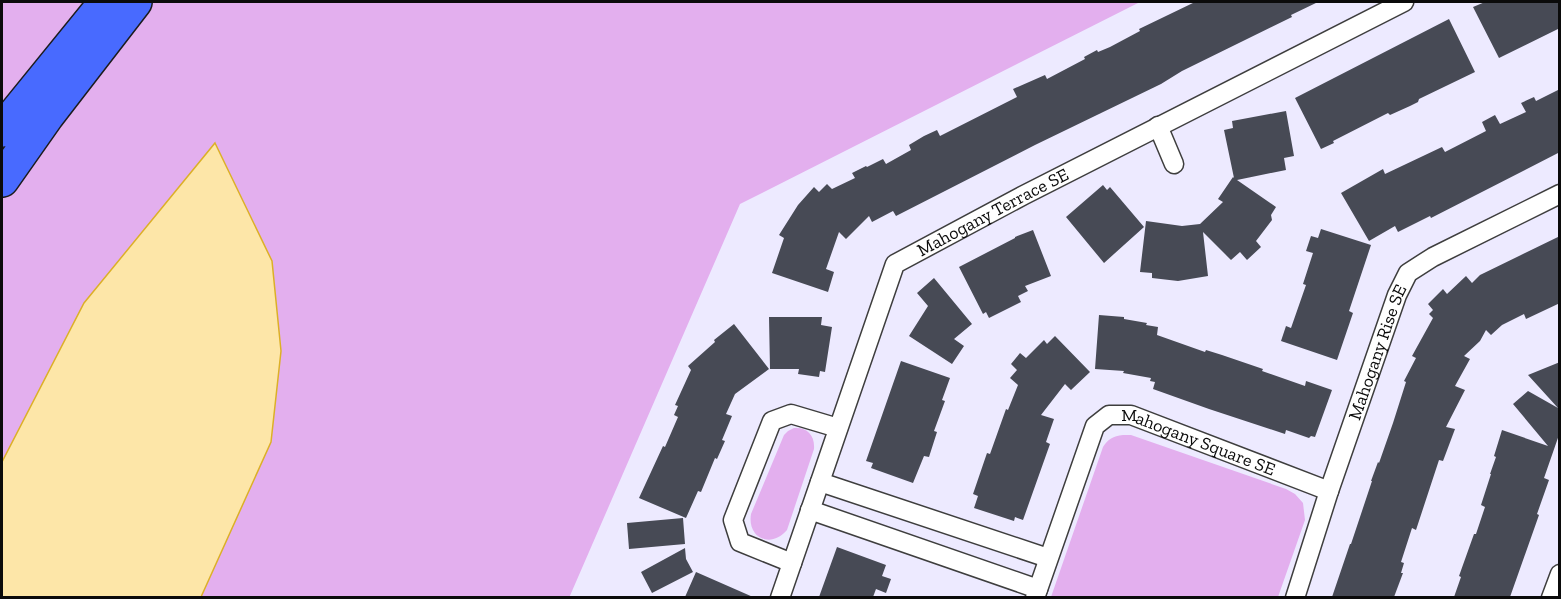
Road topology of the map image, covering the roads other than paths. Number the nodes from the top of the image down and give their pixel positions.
1 (106, 2) edge
2 (135, 2) edge
3 (1404, 2) edge
4 (1158, 126) junction
5 (2, 130) edge
6 (1174, 164) dead end
7 (2, 180) edge
8 (1560, 194) edge
9 (838, 428) junction
10 (820, 482) junction
11 (1329, 491) junction
12 (810, 510) junction
13 (1048, 558) junction
14 (792, 563) junction
15 (1560, 574) edge
16 (1037, 593) edge
17 (780, 597) edge
18 (1295, 597) edge
19 (1551, 597) edge

1 - 5 highway
2 - 7 highway
3 - 4 street, Mahogany Terrace SE
4 - 6 street
4 - 9 street, Mahogany Terrace SE
8 - 11 street, Mahogany Rise SE
9 - 10 street, Mahogany Terrace SE
9 - 14 street
10 - 12 street, Mahogany Terrace SE
10 - 13 street
11 - 13 street, Mahogany Square SE
11 - 18 street
12 - 14 street, Mahogany Terrace SE
12 - 16 street, Mahogany Square SE
13 - 16 street, Mahogany Square SE
14 - 17 street, Mahogany Terrace SE
15 - 19 street

